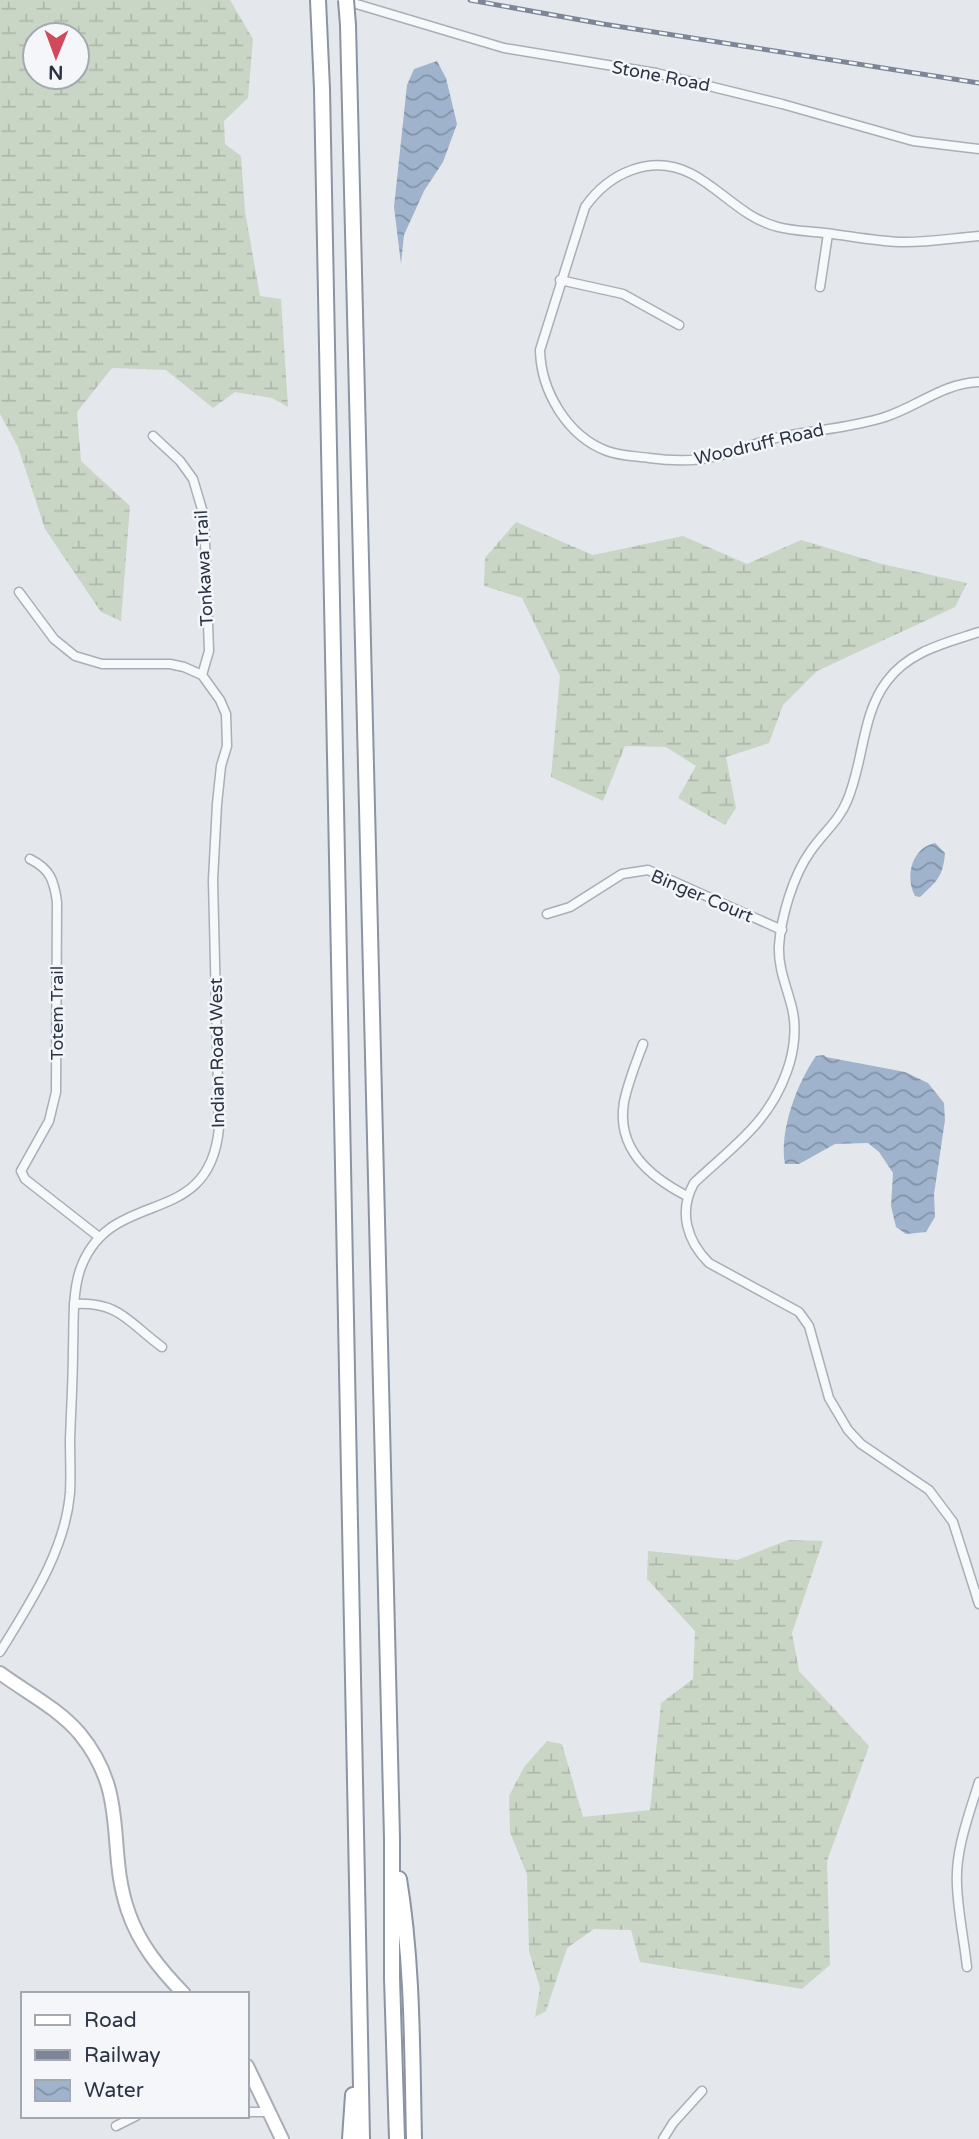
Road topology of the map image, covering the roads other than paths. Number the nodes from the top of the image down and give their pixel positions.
1 (318, 0) edge
2 (345, 0) edge
3 (979, 149) edge
4 (828, 234) junction
5 (979, 236) edge
6 (560, 280) junction
7 (820, 287) dead end
8 (679, 325) dead end
9 (979, 382) edge
10 (153, 436) dead end
11 (19, 592) dead end
12 (979, 632) edge
13 (202, 675) junction
14 (30, 859) dead end
15 (547, 914) dead end
16 (782, 930) junction
17 (643, 1044) dead end
18 (687, 1196) junction
19 (99, 1237) junction
20 (74, 1304) junction
21 (162, 1347) dead end
22 (979, 1604) edge
23 (0, 1652) edge
24 (0, 1673) edge
25 (979, 1782) edge
26 (392, 1838) junction
27 (967, 1967) dead end
28 (182, 1992) edge
29 (359, 1996) junction
30 (248, 2068) edge
31 (702, 2091) dead end
32 (248, 2112) edge
33 (270, 2112) junction
34 (132, 2118) edge
35 (116, 2126) dead end
36 (282, 2139) edge
37 (350, 2139) edge
38 (362, 2139) edge
39 (397, 2139) edge
40 (414, 2139) edge
41 (663, 2139) edge

1 - 29 highway
2 - 3 street, Stone Road
2 - 26 highway, bridge
4 - 5 street, Woodruff Road
4 - 6 street, Woodruff Road
4 - 7 street
6 - 8 street
6 - 9 street, Woodruff Road
10 - 13 street, Tonkawa Trail
11 - 13 street
12 - 16 street
13 - 19 street, Indian Road West
14 - 19 street, Totem Trail
15 - 16 street, Binger Court
16 - 18 street
17 - 18 street
18 - 22 street
19 - 20 street, Indian Road West
20 - 21 street
20 - 23 street, Indian Road West
24 - 28 street
25 - 27 street
26 - 39 highway
26 - 40 highway
29 - 37 highway
29 - 38 highway
30 - 33 street
31 - 41 street
32 - 33 street
33 - 36 street
34 - 35 street

